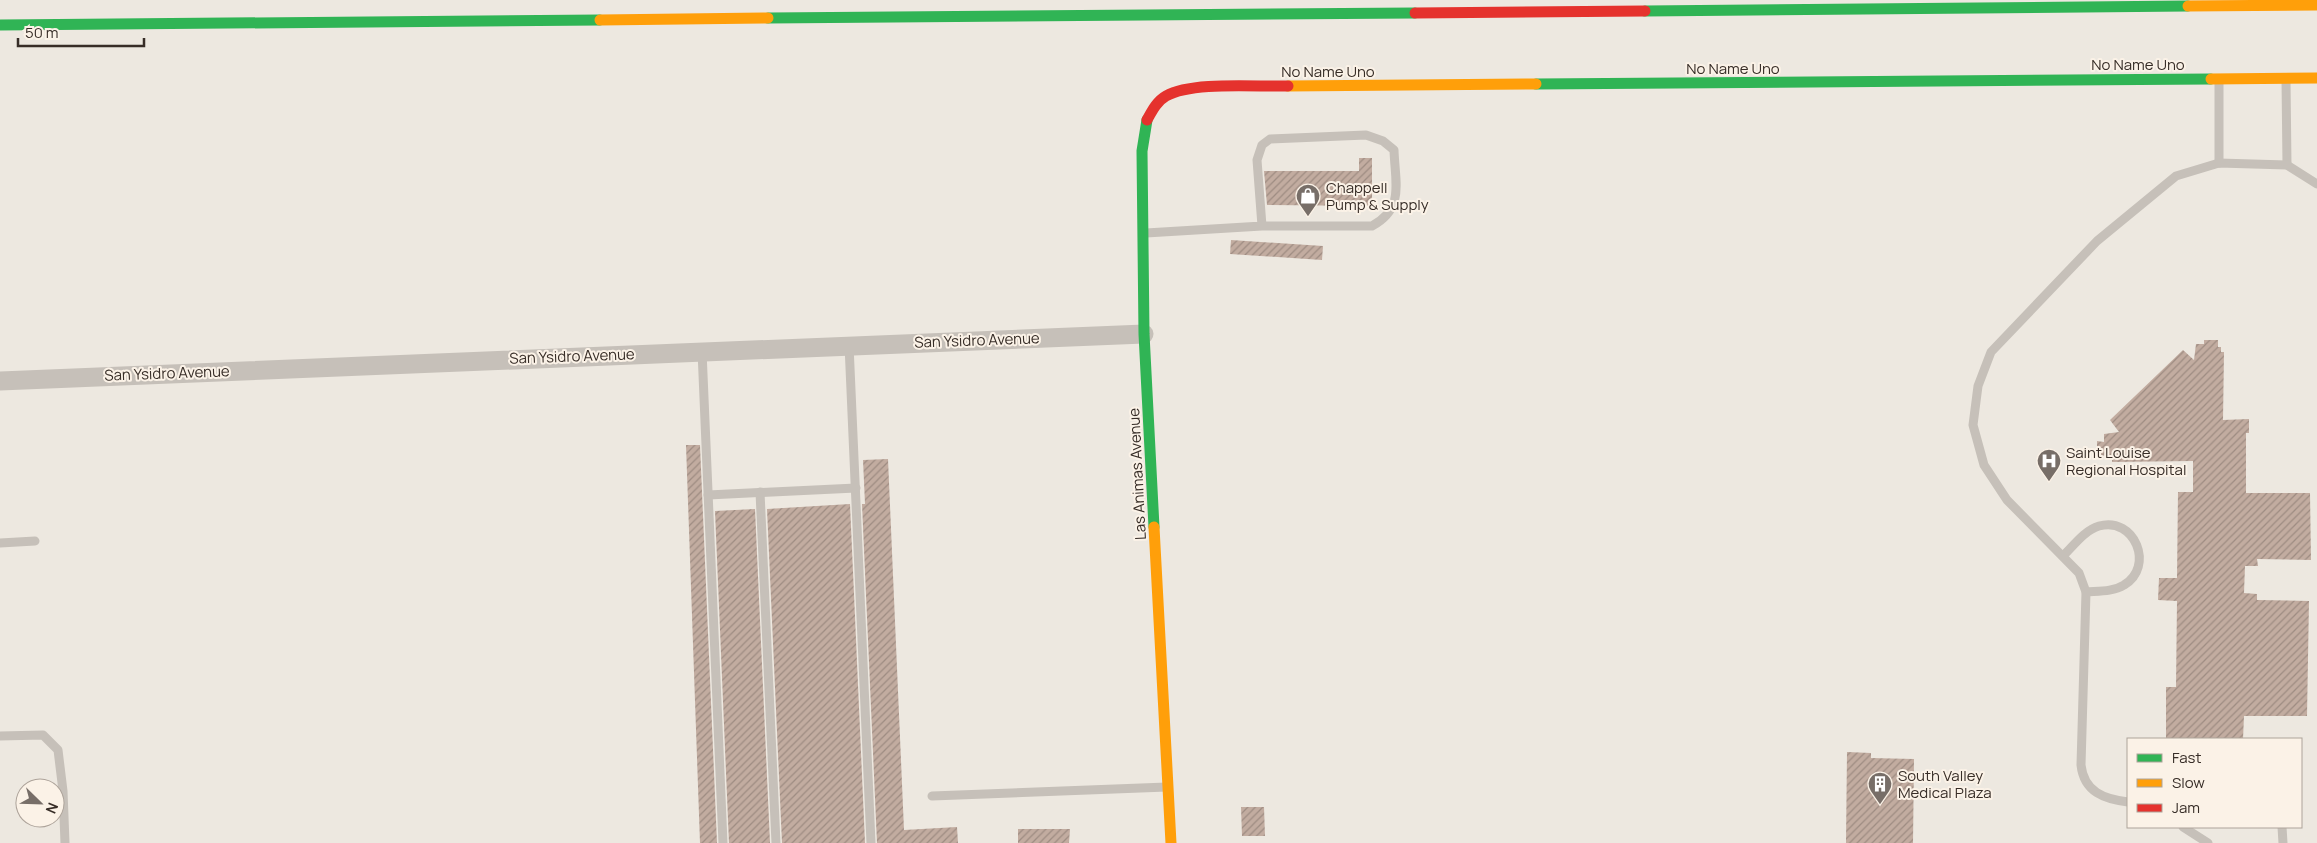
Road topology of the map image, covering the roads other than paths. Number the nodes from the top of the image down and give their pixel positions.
1 (2317, 5) edge
2 (0, 26) edge
3 (2286, 78) junction
4 (2317, 78) edge
5 (2219, 79) junction
6 (1154, 106) joint
7 (2219, 163) junction
8 (2287, 165) junction
9 (2317, 184) edge
10 (1262, 226) junction
11 (1143, 233) junction
12 (1144, 334) junction
13 (849, 345) junction
14 (702, 351) junction
15 (0, 381) edge
16 (856, 488) junction
17 (760, 492) junction
18 (708, 495) junction
19 (35, 541) dead end
20 (0, 543) edge
21 (2064, 555) junction
22 (2086, 592) junction
23 (0, 736) edge
24 (1168, 786) junction
25 (932, 796) dead end
26 (2127, 802) edge
27 (2185, 828) edge
28 (2282, 828) edge
29 (65, 843) edge
30 (723, 843) edge
31 (776, 843) edge
32 (871, 843) edge
33 (1171, 843) edge
34 (2208, 843) edge
35 (2283, 843) edge

1 - 2 main road
3 - 4 main road, No Name Uno
3 - 5 main road, No Name Uno
3 - 8 lane
5 - 6 main road, No Name Uno
5 - 7 lane
6 - 11 main road, Las Animas Avenue
7 - 8 lane
7 - 21 lane
8 - 9 lane
10 - 10 lane
10 - 11 lane
11 - 12 main road, Las Animas Avenue
12 - 13 street, San Ysidro Avenue
12 - 24 main road, Las Animas Avenue
13 - 14 street, San Ysidro Avenue
13 - 16 lane
14 - 15 street, San Ysidro Avenue
14 - 18 lane
16 - 17 lane
16 - 32 lane
17 - 18 lane
17 - 31 lane
18 - 30 lane
19 - 20 lane
21 - 22 lane
21 - 22 lane
22 - 26 lane
23 - 29 lane
24 - 25 lane
24 - 33 main road, Las Animas Avenue
27 - 34 lane
28 - 35 lane

